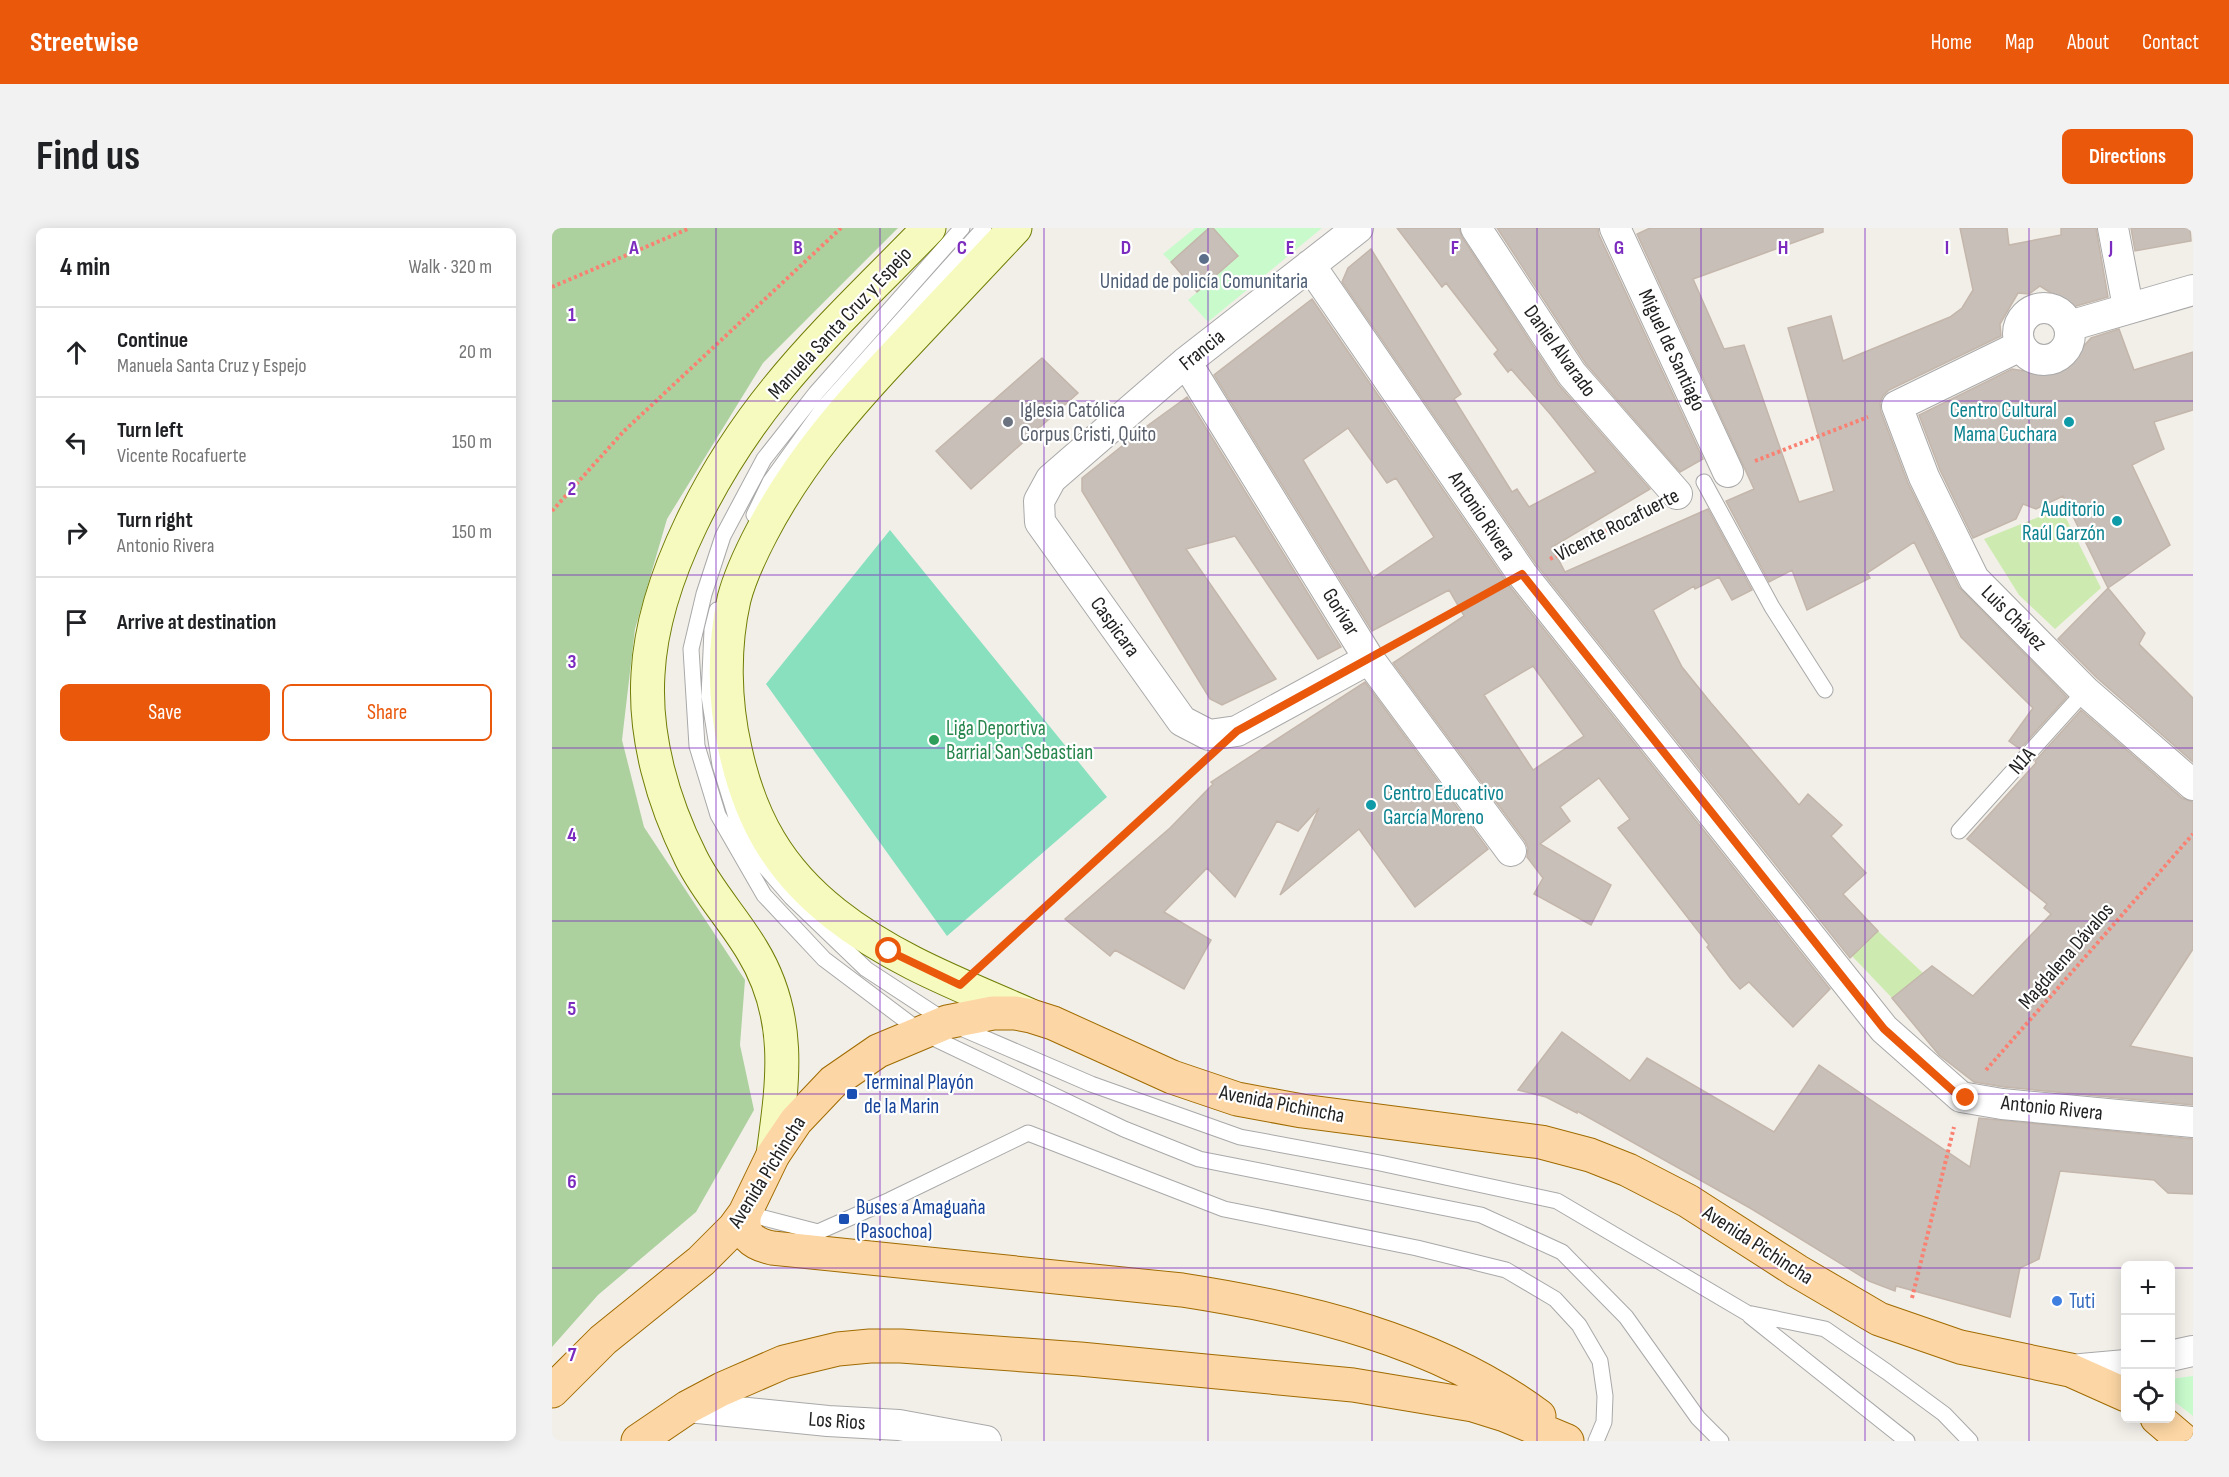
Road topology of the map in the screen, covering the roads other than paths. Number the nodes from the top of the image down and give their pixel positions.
1 (929, 228) edge
2 (962, 228) edge
3 (984, 228) edge
4 (1015, 228) edge
5 (1358, 228) edge
6 (1476, 228) edge
7 (1615, 228) edge
8 (2113, 228) edge
9 (1310, 265) junction
10 (2193, 290) edge
11 (2128, 307) junction
12 (1186, 362) junction
13 (1727, 473) joint
14 (1051, 479) joint
15 (1677, 494) road end
16 (1369, 659) junction
17 (1825, 690) dead end
18 (2085, 691) junction
19 (2193, 785) edge
20 (1959, 831) dead end
21 (1511, 851) dead end
22 (1031, 1016) junction
23 (934, 1027) junction
24 (2193, 1122) edge
25 (773, 1155) junction
26 (745, 1213) junction
27 (1747, 1313) junction
28 (2193, 1351) edge
29 (2175, 1355) edge
30 (2121, 1365) edge
31 (2070, 1370) junction
32 (552, 1392) edge
33 (2121, 1393) edge
34 (688, 1407) junction
35 (2162, 1423) edge
36 (638, 1441) edge
37 (986, 1441) edge
38 (1567, 1441) edge
39 (1574, 1441) edge
40 (1596, 1441) edge
41 (1721, 1441) edge
42 (1907, 1441) edge
43 (1970, 1441) edge
44 (2184, 1441) edge

1 - 25 main road, Manuela Santa Cruz y Espejo
2 - 23 lane
3 - 23 lane
4 - 22 main road
5 - 9 street, Francia
6 - 15 street, Daniel Alvarado
7 - 13 street, Miguel de Santiago
8 - 11 street
9 - 12 street, Francia
9 - 24 street, Antonio Rivera
10 - 11 street
11 - 18 street, Luis Chávez
12 - 14 street, Francia
12 - 16 street, Gorívar
13 - 17 lane
14 - 16 street, Caspicara
16 - 21 street, Gorívar
18 - 19 street, Luis Chávez
18 - 20 lane, N1A
22 - 23 main road, Avenida Pichincha
22 - 31 main road, Avenida Pichincha
23 - 25 main road, Avenida Pichincha
23 - 27 lane
23 - 41 lane
25 - 26 main road, Avenida Pichincha
26 - 32 main road, Avenida Pichincha
26 - 39 main road
26 - 40 lane
27 - 42 lane
27 - 43 lane
28 - 29 street
30 - 31 street
31 - 33 main road, Avenida Pichincha
34 - 36 main road
34 - 37 street, Los Rios
34 - 38 main road
35 - 44 main road

